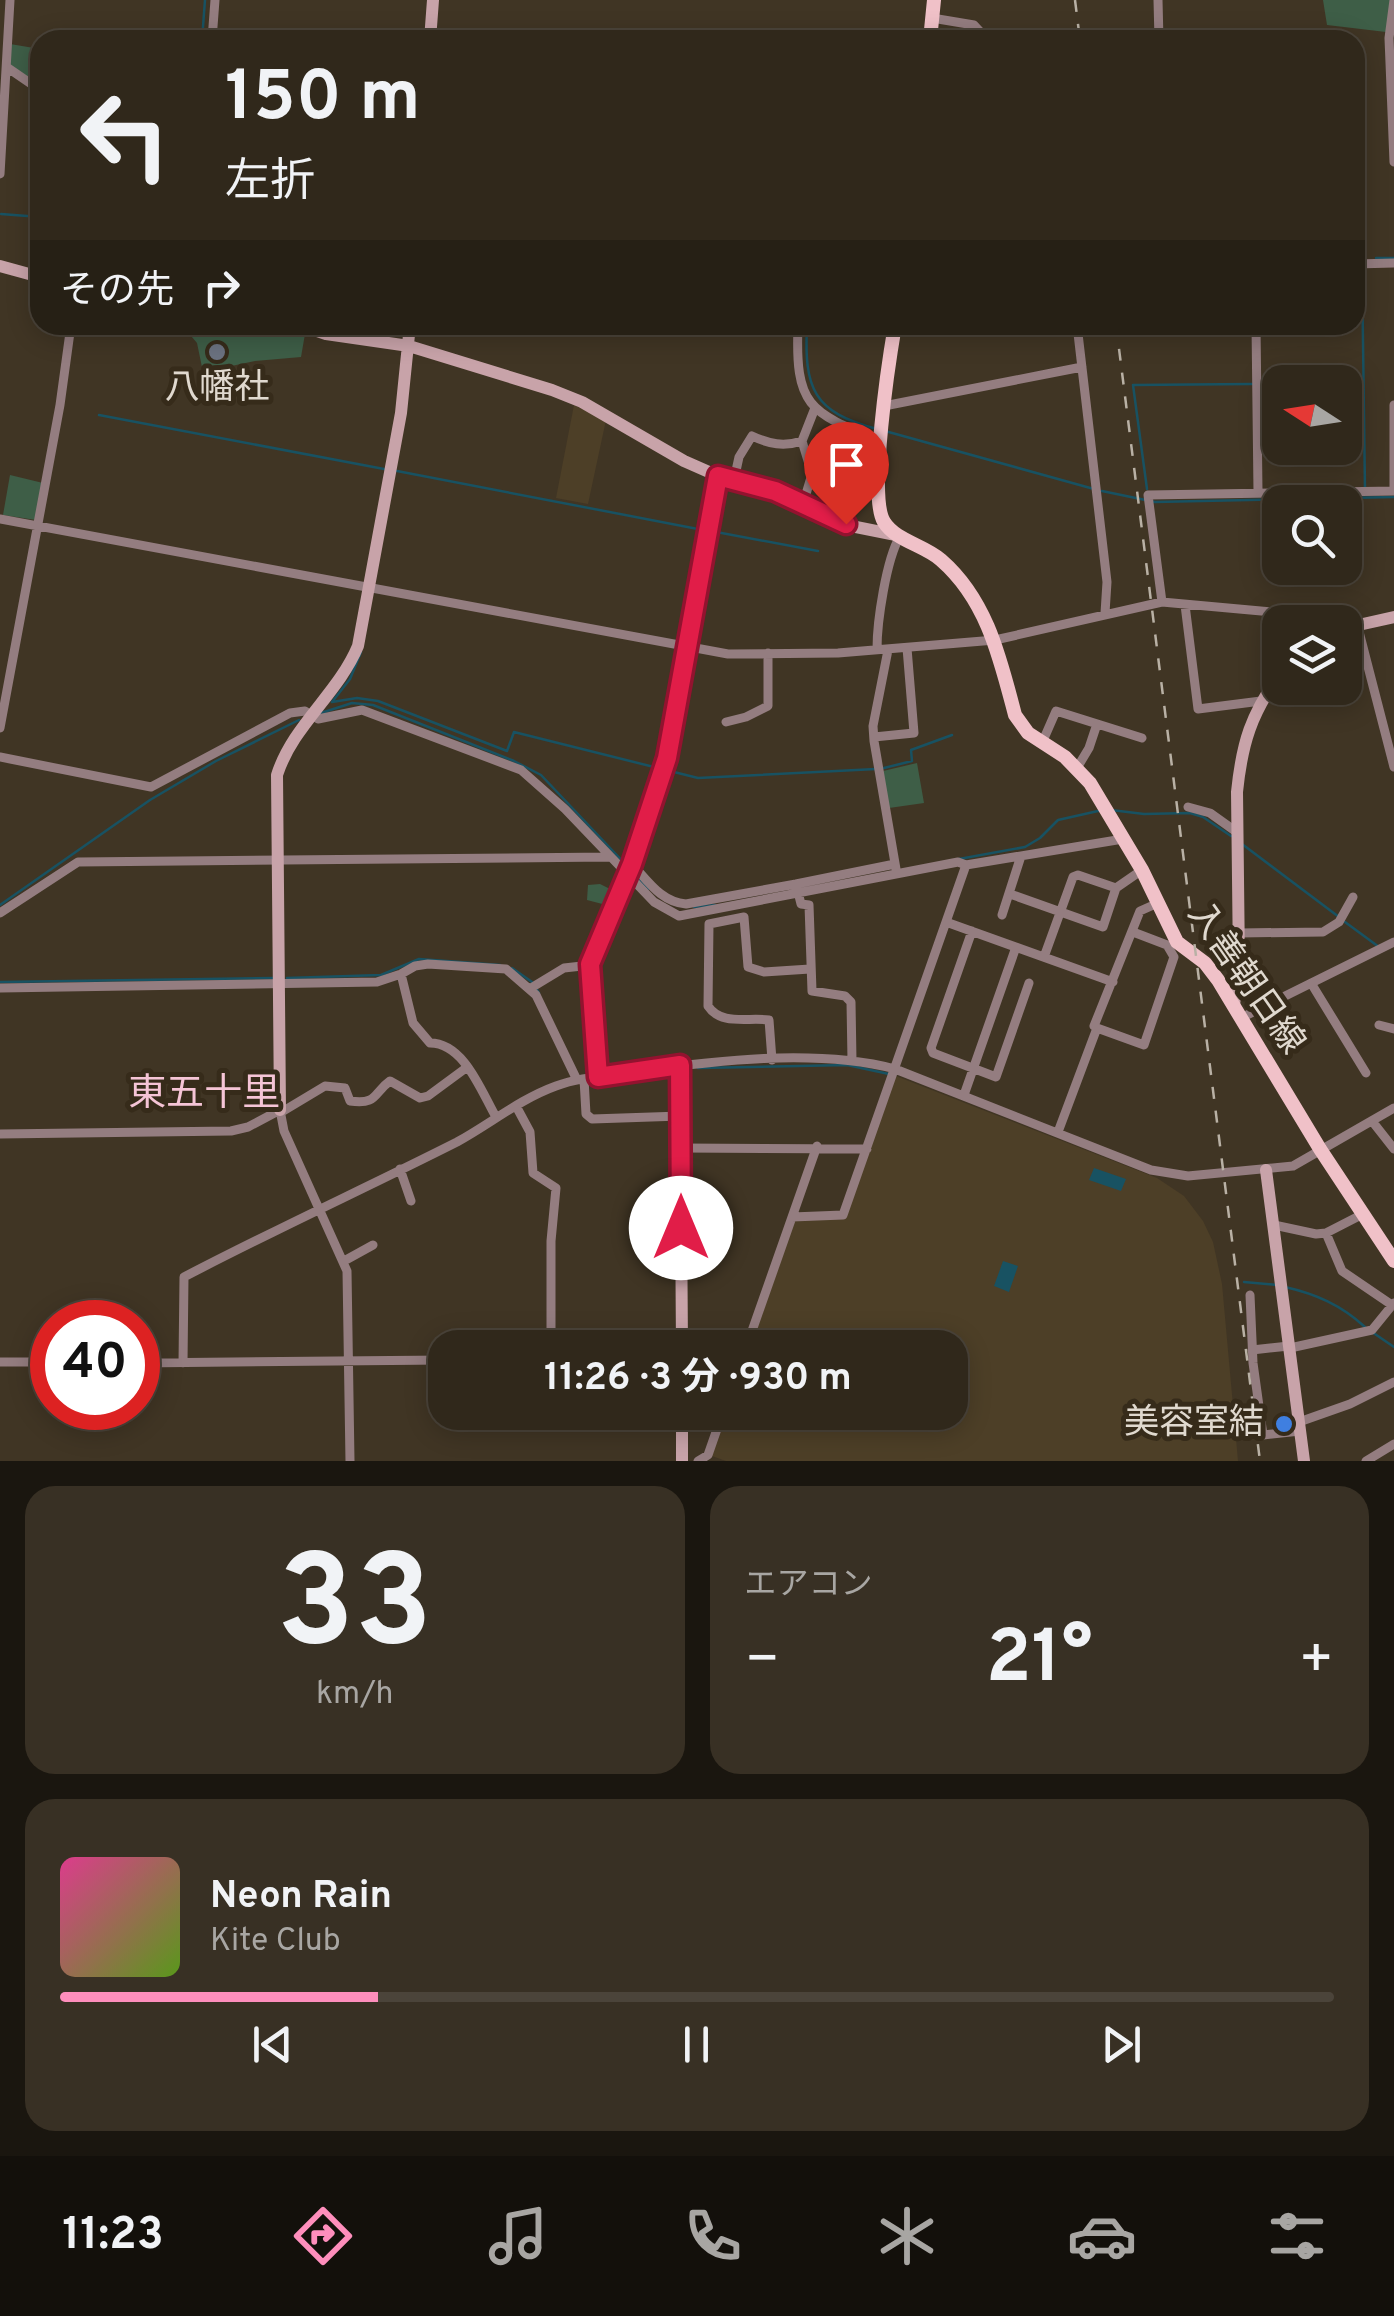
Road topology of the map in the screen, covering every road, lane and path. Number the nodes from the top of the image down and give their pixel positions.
1 (10, 0) edge
2 (215, 0) edge
3 (433, 0) edge
4 (934, 0) edge
5 (1158, 0) edge
6 (1394, 0) edge
7 (932, 18) junction
8 (213, 30) edge
9 (431, 30) edge
10 (931, 30) edge
11 (979, 30) edge
12 (1159, 30) edge
13 (4, 55) edge
14 (8, 68) junction
15 (30, 83) edge
16 (1394, 162) edge
17 (0, 174) edge
18 (1365, 264) edge
19 (1394, 264) edge
20 (0, 266) edge
21 (30, 274) edge
22 (70, 335) edge
23 (333, 335) edge
24 (410, 335) edge
25 (797, 335) edge
26 (894, 335) edge
27 (1078, 335) edge
28 (1256, 335) edge
29 (409, 346) junction
30 (1082, 367) junction
31 (1394, 405) edge
32 (884, 406) junction
33 (815, 408) junction
34 (880, 440) junction
35 (802, 441) junction
36 (718, 476) junction
37 (734, 480) junction
38 (1394, 491) edge
39 (1258, 492) junction
40 (803, 504) junction
41 (0, 519) edge
42 (38, 526) junction
43 (900, 536) junction
44 (368, 588) junction
45 (1162, 602) junction
46 (1185, 606) junction
47 (1262, 609) edge
48 (1105, 613) junction
49 (1394, 617) edge
50 (1362, 624) edge
51 (995, 640) junction
52 (686, 647) junction
53 (908, 648) junction
54 (882, 649) junction
55 (768, 654) junction
56 (1362, 662) edge
57 (1261, 701) joint
58 (312, 714) junction
59 (726, 722) dead end
60 (1096, 724) junction
61 (0, 728) edge
62 (874, 737) junction
63 (1142, 738) dead end
64 (1042, 743) junction
65 (0, 757) edge
66 (1394, 767) edge
67 (1077, 768) junction
68 (1188, 807) dead end
69 (1238, 833) junction
70 (1123, 840) junction
71 (1022, 856) junction
72 (610, 858) junction
73 (278, 860) junction
74 (632, 864) junction
75 (895, 864) junction
76 (966, 865) junction
77 (1142, 870) junction
78 (626, 875) junction
79 (898, 876) junction
80 (1116, 888) junction
81 (797, 890) junction
82 (1010, 894) junction
83 (1352, 897) dead end
84 (1158, 903) junction
85 (1060, 912) junction
86 (0, 913) edge
87 (1002, 915) dead end
88 (946, 922) junction
89 (972, 931) junction
90 (1132, 932) junction
91 (1239, 932) junction
92 (1394, 942) edge
93 (1016, 947) junction
94 (1044, 957) junction
95 (590, 964) junction
96 (810, 968) junction
97 (401, 974) junction
98 (1112, 982) junction
99 (1030, 983) dead end
100 (1311, 983) junction
101 (279, 984) junction
102 (0, 988) edge
103 (532, 988) junction
104 (1238, 1011) junction
105 (1379, 1025) dead end
106 (1098, 1028) junction
107 (1394, 1029) edge
108 (772, 1060) junction
109 (852, 1060) junction
110 (680, 1065) junction
111 (466, 1068) junction
112 (896, 1068) junction
113 (973, 1068) junction
114 (1366, 1073) dead end
115 (598, 1077) junction
116 (581, 1079) junction
117 (964, 1094) junction
118 (516, 1106) junction
119 (1394, 1108) edge
120 (280, 1112) junction
121 (681, 1116) junction
122 (496, 1117) junction
123 (1372, 1122) junction
124 (1058, 1132) junction
125 (0, 1134) edge
126 (818, 1146) junction
127 (681, 1148) junction
128 (867, 1149) junction
129 (1320, 1149) junction
130 (1394, 1149) edge
131 (400, 1169) junction
132 (1266, 1170) junction
133 (410, 1200) dead end
134 (318, 1208) junction
135 (1363, 1214) junction
136 (792, 1217) junction
137 (1274, 1225) junction
138 (1326, 1233) junction
139 (374, 1245) dead end
140 (344, 1261) junction
141 (1394, 1262) edge
142 (1250, 1295) dead end
143 (1393, 1304) edge
144 (551, 1330) edge
145 (682, 1330) edge
146 (752, 1330) edge
147 (1290, 1346) junction
148 (1252, 1350) junction
149 (428, 1360) edge
150 (0, 1362) edge
151 (30, 1362) edge
152 (349, 1362) junction
153 (160, 1363) edge
154 (183, 1363) junction
155 (1394, 1382) edge
156 (1300, 1426) junction
157 (682, 1430) edge
158 (717, 1430) edge
159 (1394, 1444) edge
160 (350, 1461) edge
161 (682, 1461) edge
162 (698, 1461) edge
163 (1304, 1461) edge
164 (1366, 1461) edge

1 - 13 street
2 - 8 street
3 - 9 street
4 - 7 main road
5 - 12 street
6 - 16 street
7 - 10 main road
7 - 11 street
13 - 14 street
14 - 15 street
14 - 17 street
18 - 19 street
20 - 21 street
22 - 42 street
23 - 29 street
24 - 29 street
25 - 33 street
26 - 32 main road
27 - 30 street
28 - 39 street
29 - 36 street
29 - 44 street
30 - 32 street
30 - 48 street
31 - 38 street
32 - 34 main road
33 - 34 street
33 - 35 street
34 - 43 main road
35 - 37 street
35 - 40 street
36 - 37 street
36 - 52 street
37 - 40 street
38 - 39 street
39 - 45 street
40 - 43 street
41 - 42 street
42 - 44 street
42 - 61 street
43 - 51 main road, 入善朝日線
43 - 54 street
44 - 52 street
44 - 58 street
45 - 46 street
45 - 48 street
46 - 47 street
46 - 57 street
48 - 51 street
49 - 50 street
51 - 53 street
51 - 64 main road, 入善朝日線
52 - 55 street
52 - 74 street
53 - 54 street
53 - 62 street
54 - 55 street
54 - 62 street
55 - 59 street
56 - 66 street
57 - 69 street
58 - 65 street
58 - 72 street
58 - 73 street
60 - 63 street
60 - 64 street
60 - 67 street
62 - 75 street
64 - 67 main road, 入善朝日線
67 - 70 main road, 入善朝日線
68 - 69 street
69 - 91 street
70 - 71 street
70 - 77 main road, 入善朝日線
71 - 76 street
71 - 82 street
72 - 73 street
72 - 78 street
73 - 86 street
73 - 101 street
74 - 78 street
74 - 81 street
75 - 79 street
75 - 81 street
76 - 79 street
76 - 88 street
77 - 80 street
77 - 84 main road, 入善朝日線
78 - 81 street
78 - 95 street
79 - 81 street
80 - 85 street
80 - 85 street
81 - 96 street
82 - 85 street
82 - 87 street
83 - 91 street
84 - 90 street
84 - 104 main road, 入善朝日線
85 - 94 street
88 - 89 street
88 - 112 street
89 - 93 street
89 - 113 street
90 - 98 street
90 - 106 street
91 - 104 street
92 - 100 street
93 - 94 street
93 - 113 street
94 - 98 street
95 - 103 street
95 - 115 street
96 - 108 street
96 - 109 street
97 - 101 street
97 - 103 street
97 - 111 street
98 - 106 street
99 - 113 street
100 - 104 street
100 - 114 street
101 - 102 street
101 - 120 street
103 - 116 street
104 - 129 main road, 入善朝日線
105 - 107 street
106 - 124 street
108 - 109 street
108 - 110 street
109 - 112 street
110 - 115 street
110 - 121 street
111 - 120 street
111 - 122 street
112 - 117 street
112 - 128 street
113 - 117 street
115 - 116 street
116 - 118 street
116 - 121 street
117 - 124 street
118 - 122 street
118 - 144 street
119 - 123 street
120 - 125 street
120 - 134 street
121 - 127 street
122 - 131 street
123 - 129 street
123 - 130 street
124 - 132 street
126 - 127 street
126 - 128 street
126 - 136 street
127 - 145 street
128 - 136 street
129 - 132 street
129 - 135 main road, 入善朝日線
131 - 133 street
131 - 134 street
132 - 137 street
134 - 140 street
134 - 154 street
135 - 138 street
135 - 141 main road, 入善朝日線
136 - 146 street
137 - 138 street
137 - 147 street
138 - 143 street
139 - 140 street
140 - 152 street
142 - 148 street
143 - 147 street
147 - 148 street
147 - 156 street
148 - 156 street
149 - 152 street
150 - 151 street
152 - 154 street
152 - 160 street
153 - 154 street
155 - 156 street
156 - 163 street
157 - 161 street
158 - 162 street
159 - 164 street

